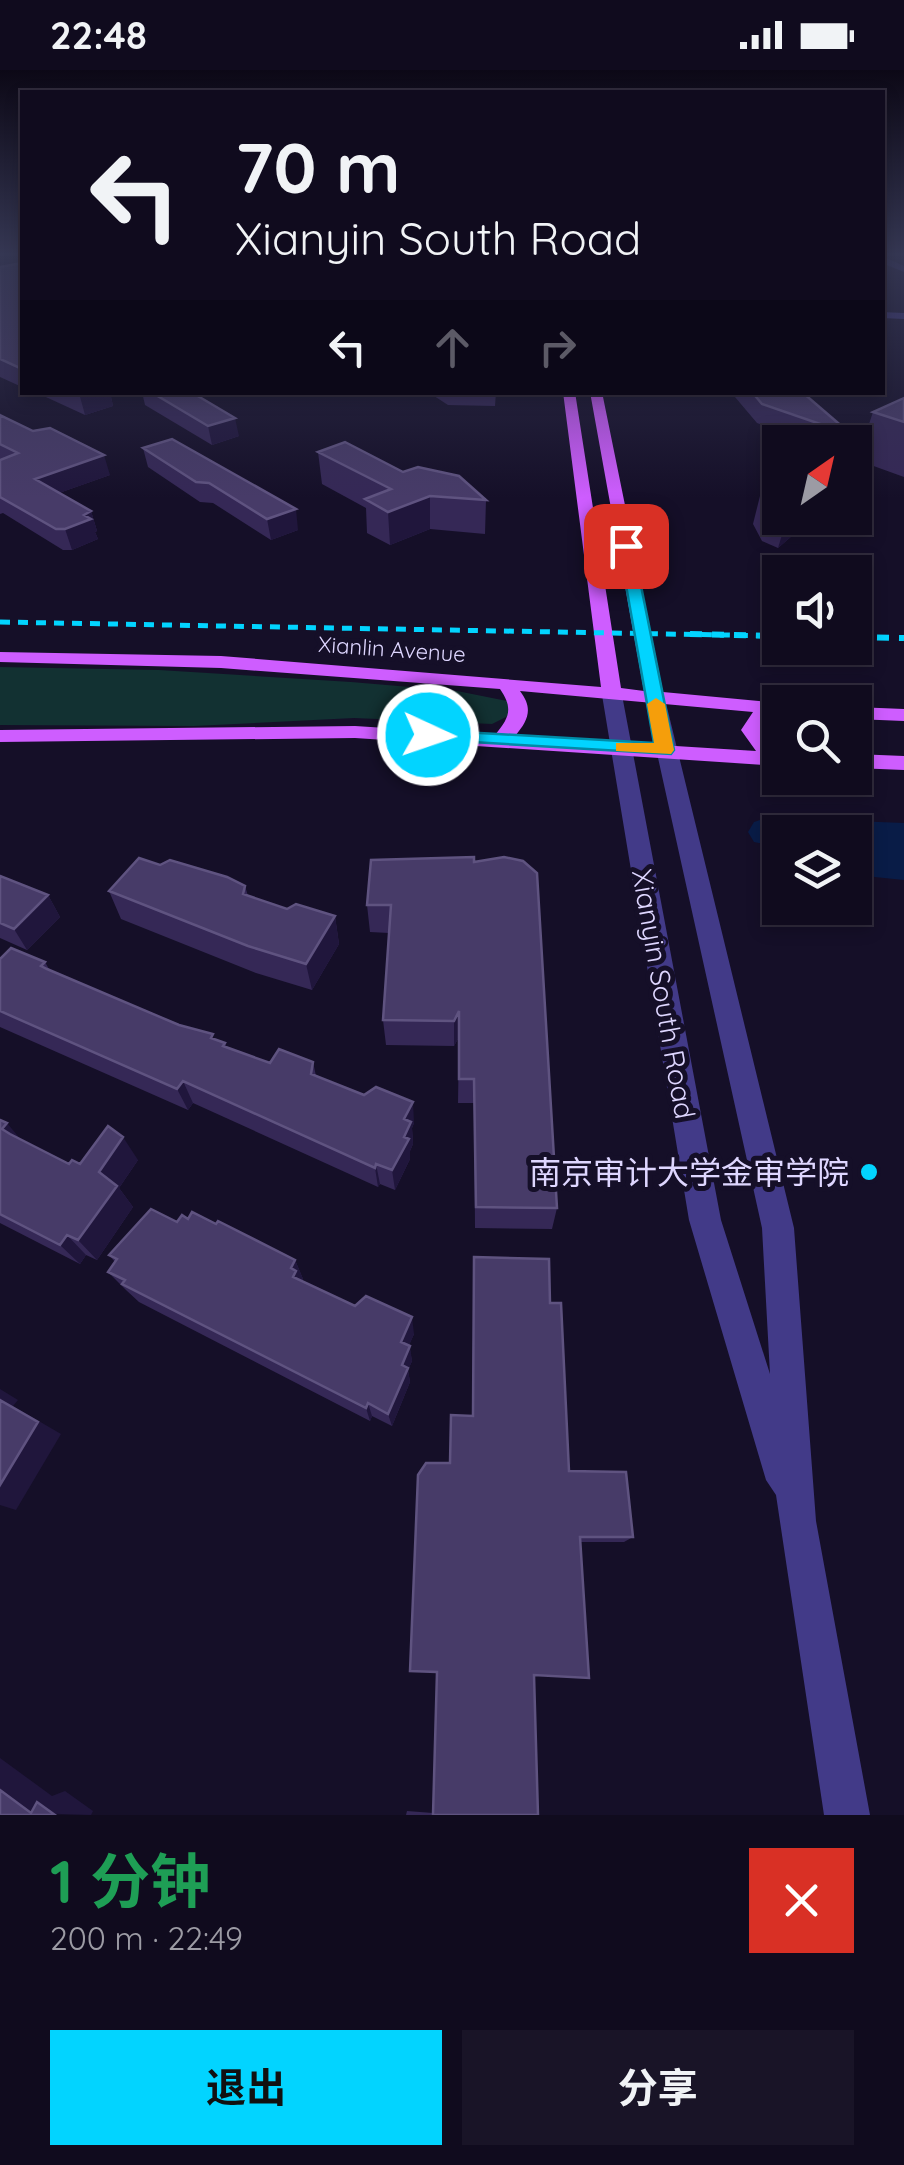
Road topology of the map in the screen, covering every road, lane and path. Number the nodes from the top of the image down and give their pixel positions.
1 (570, 395) edge
2 (597, 395) edge
3 (0, 657) edge
4 (505, 683) junction
5 (612, 695) junction
6 (655, 699) junction
7 (762, 708) edge
8 (872, 713) edge
9 (904, 714) edge
10 (762, 716) edge
11 (0, 736) edge
12 (502, 739) junction
13 (762, 745) edge
14 (620, 747) junction
15 (665, 750) junction
16 (762, 757) edge
17 (872, 762) edge
18 (904, 763) edge
19 (797, 1520) junction
20 (847, 1815) edge

1 - 5 main road
2 - 6 main road
3 - 4 main road, Xianlin Avenue
4 - 5 main road, Xianlin Avenue
4 - 12 main road
5 - 6 main road, Xianlin Avenue
5 - 14 street, Xianyin South Road
6 - 7 main road, Xianlin Avenue
6 - 15 street, Xianyin South Road
8 - 9 main road
10 - 13 main road
11 - 12 main road
12 - 14 main road
14 - 15 main road
14 - 19 street, Xianyin South Road
15 - 16 main road
15 - 19 street, Xianyin South Road
17 - 18 main road
19 - 20 street, Xianyin South Road

